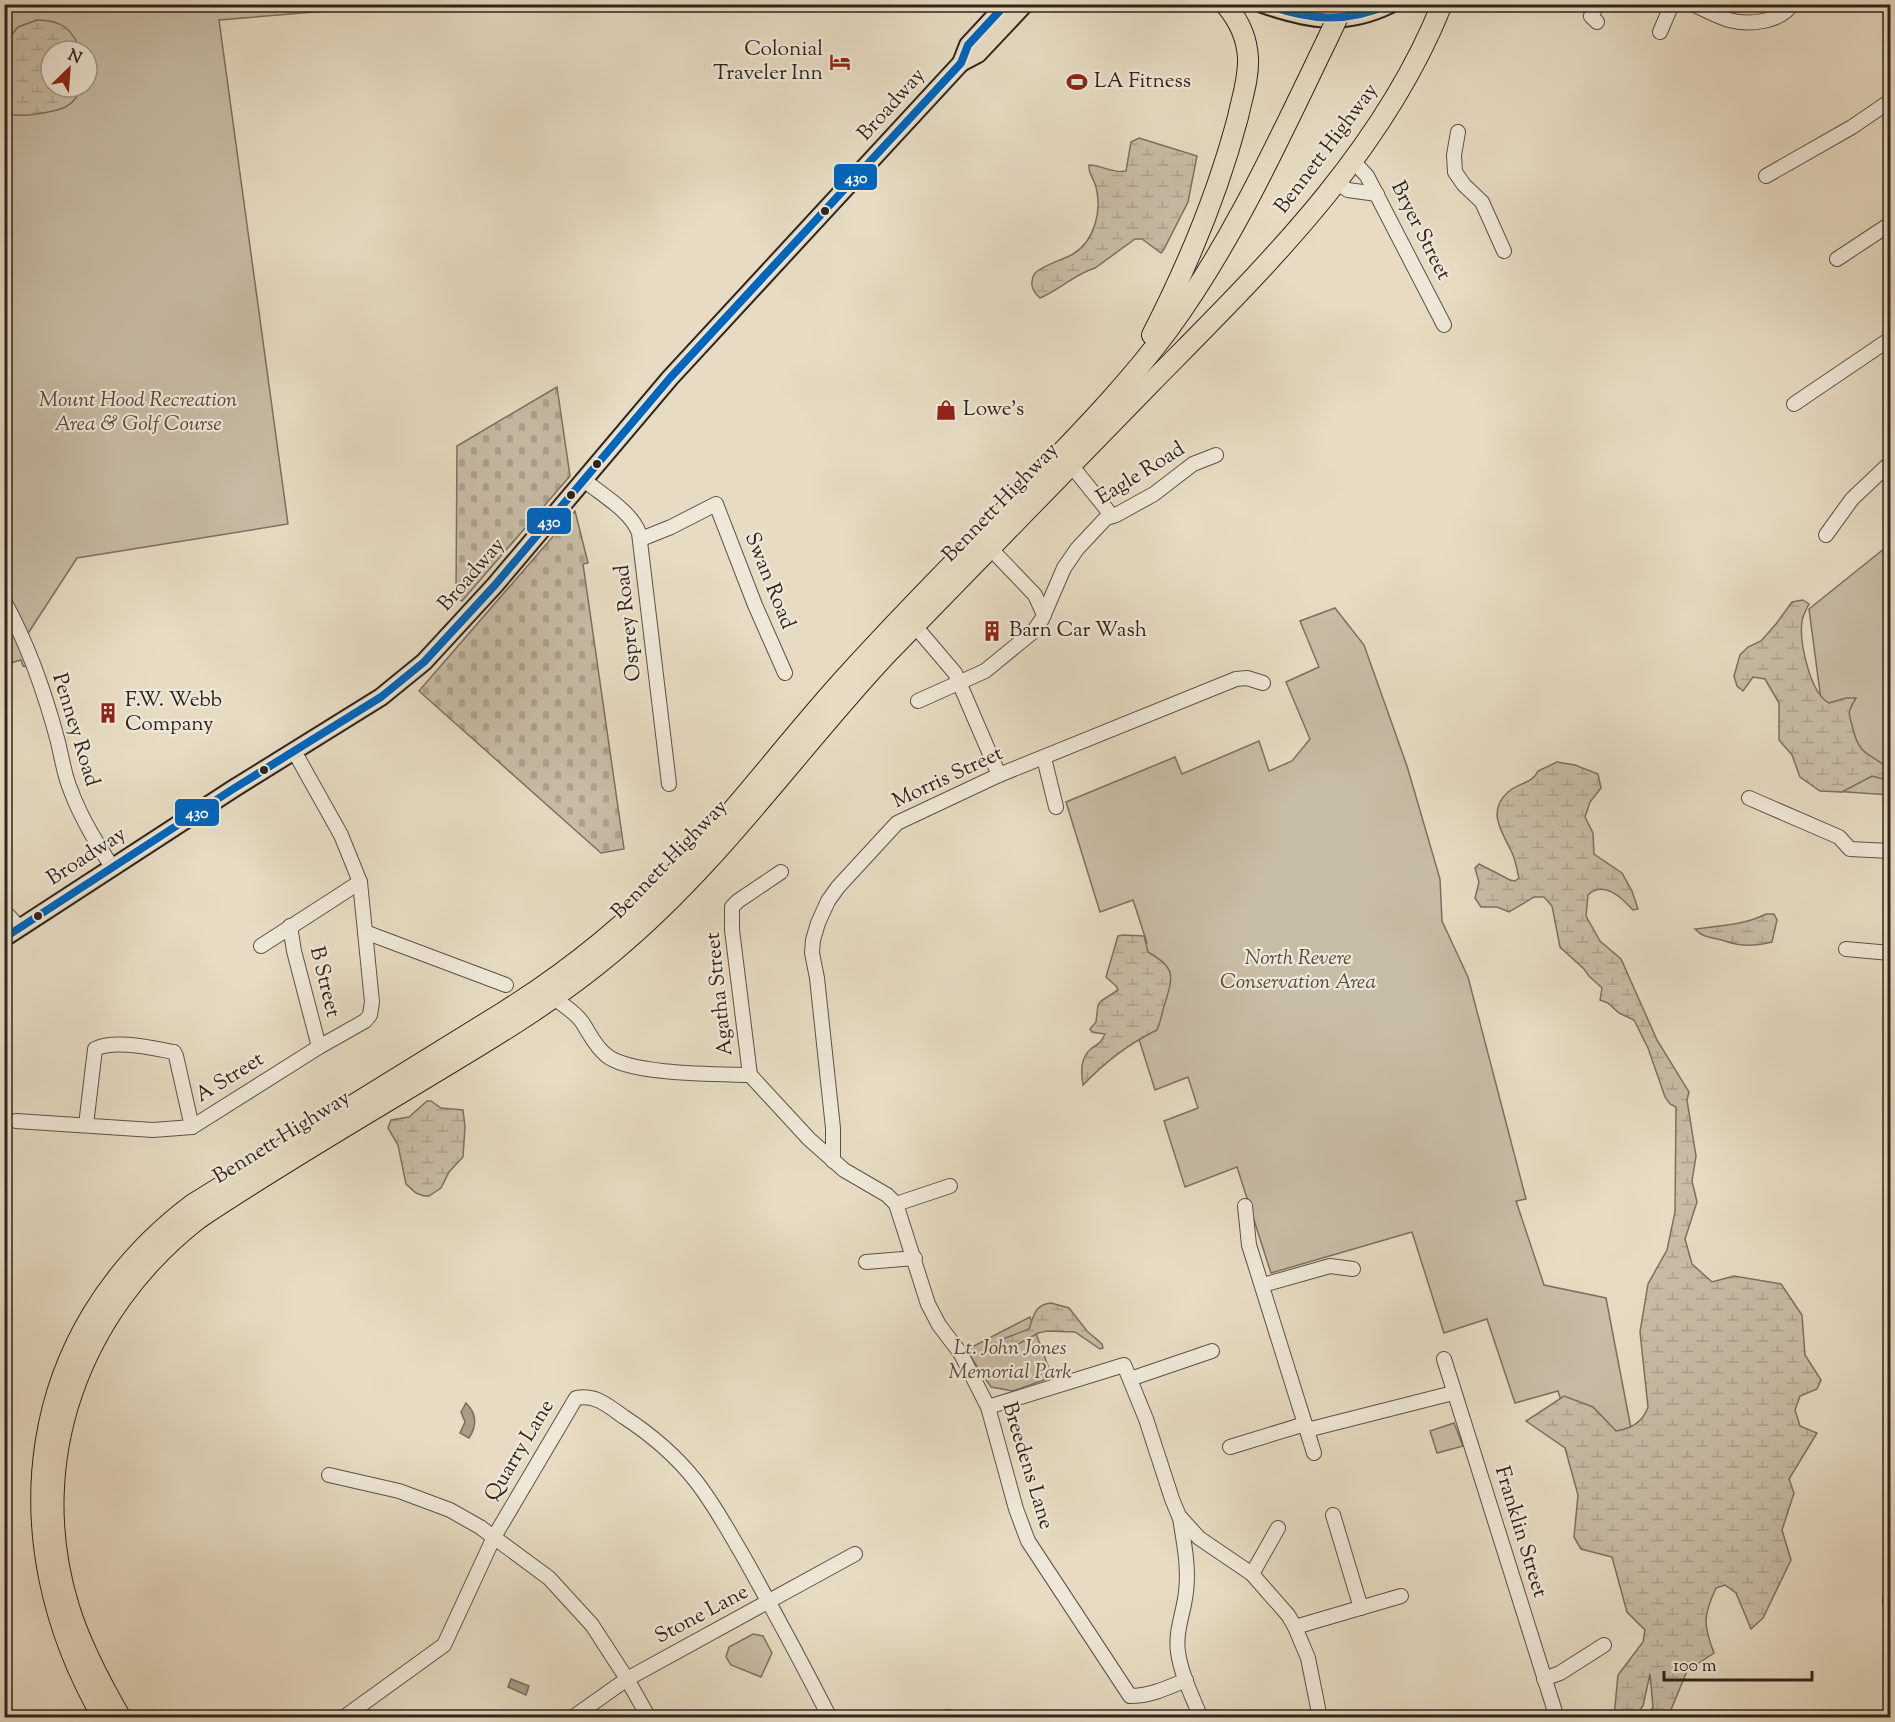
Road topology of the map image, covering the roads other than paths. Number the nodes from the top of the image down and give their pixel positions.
1 (1006, 4) edge
2 (1025, 4) edge
3 (1225, 4) edge
4 (1262, 4) edge
5 (1344, 4) edge
6 (1391, 4) edge
7 (1442, 4) edge
8 (1672, 4) edge
9 (1693, 4) edge
10 (1792, 4) edge
11 (1660, 32) dead end
12 (961, 63) junction
13 (1890, 101) edge
14 (1458, 132) dead end
15 (1353, 162) junction
16 (1766, 176) dead end
17 (1337, 183) junction
18 (1377, 194) junction
19 (1890, 224) edge
20 (1504, 251) dead end
21 (1837, 259) dead end
22 (1444, 324) dead end
23 (1890, 339) edge
24 (1131, 377) junction
25 (1794, 404) dead end
26 (1216, 455) dead end
27 (1890, 463) edge
28 (1071, 465) junction
29 (584, 480) junction
30 (1112, 516) junction
31 (1826, 535) dead end
32 (640, 539) junction
33 (990, 548) junction
34 (4, 601) edge
35 (1044, 615) junction
36 (915, 626) junction
37 (785, 673) dead end
38 (960, 683) junction
39 (1263, 683) dead end
40 (918, 701) dead end
41 (294, 751) junction
42 (1044, 758) junction
43 (999, 775) junction
44 (669, 784) dead end
45 (1749, 798) dead end
46 (1056, 807) dead end
47 (1890, 851) edge
48 (112, 867) junction
49 (781, 872) dead end
50 (360, 882) junction
51 (4, 911) edge
52 (290, 926) junction
53 (20, 928) junction
54 (365, 932) junction
55 (4, 938) edge
56 (261, 946) dead end
57 (1846, 949) dead end
58 (1890, 953) edge
59 (506, 985) dead end
60 (554, 998) junction
61 (319, 1047) junction
62 (750, 1075) junction
63 (16, 1121) dead end
64 (86, 1125) junction
65 (192, 1127) junction
66 (833, 1161) junction
67 (950, 1186) dead end
68 (896, 1204) junction
69 (1245, 1206) dead end
70 (915, 1258) junction
71 (866, 1262) dead end
72 (1353, 1269) dead end
73 (1263, 1285) junction
74 (1212, 1351) dead end
75 (1443, 1359) dead end
76 (1130, 1379) junction
77 (1453, 1393) junction
78 (988, 1407) junction
79 (1306, 1427) junction
80 (1230, 1447) dead end
81 (1314, 1453) dead end
82 (329, 1475) dead end
83 (1333, 1515) dead end
84 (1179, 1516) junction
85 (1278, 1528) dead end
86 (494, 1537) junction
87 (855, 1554) dead end
88 (1252, 1574) junction
89 (1401, 1596) dead end
90 (1890, 1598) edge
91 (770, 1602) junction
92 (1890, 1603) edge
93 (1361, 1608) junction
94 (1295, 1627) junction
95 (1604, 1645) dead end
96 (627, 1679) junction
97 (1544, 1679) junction
98 (1186, 1680) junction
99 (103, 1718) edge
100 (121, 1718) edge
101 (342, 1718) edge
102 (572, 1718) edge
103 (649, 1718) edge
104 (830, 1718) edge
105 (1201, 1718) edge
106 (1320, 1718) edge
107 (1557, 1718) edge

1 - 12 main road, Broadway
2 - 12 main road, Broadway
3 - 24 highway
4 - 6 main road
5 - 24 highway, Bennett Highway, bridge
7 - 15 highway, Bennett Highway
8 - 11 street
9 - 10 street
12 - 29 main road, Broadway
13 - 16 street
14 - 20 street
15 - 17 highway, Bennett Highway
15 - 18 street, Bryer Street
17 - 18 street
17 - 28 highway, Bennett Highway
18 - 22 street, Bryer Street
19 - 21 street
23 - 25 street
24 - 99 highway, Bennett Highway
26 - 30 street, Eagle Road
27 - 31 street
28 - 30 street
28 - 33 highway, Bennett Highway
29 - 32 street, Osprey Road
29 - 41 main road, Broadway
30 - 35 street, Eagle Road
32 - 37 street, Swan Road
32 - 44 street, Osprey Road
33 - 35 street
33 - 36 highway, Bennett Highway
34 - 48 street, Penney Road
35 - 38 street, Eagle Road
36 - 38 street
36 - 60 highway, Bennett Highway
38 - 40 street, Eagle Road
38 - 43 street
39 - 42 street, Morris Street
41 - 48 main road, Broadway
41 - 50 street
42 - 43 street, Morris Street
42 - 46 street
43 - 66 street, Morris Street
45 - 47 street
48 - 53 main road, Broadway
49 - 62 street, Agatha Street
50 - 52 street, B Street
50 - 54 street
51 - 53 street
52 - 56 street, B Street
52 - 61 street, B Street
53 - 55 main road, Broadway
54 - 59 street
54 - 61 street, A Street
57 - 58 street
60 - 62 street
60 - 100 highway, Bennett Highway
61 - 65 street, A Street
62 - 66 street
63 - 64 street, A Street
64 - 65 street, A Street
64 - 65 street
66 - 68 street
67 - 68 street
68 - 70 street, Breedens Lane
69 - 73 street
70 - 71 street
70 - 78 street, Breedens Lane
72 - 73 street
73 - 79 street
74 - 76 street
75 - 77 street, Franklin Street
76 - 78 street
76 - 84 street
77 - 79 street
77 - 97 street, Franklin Street
78 - 98 street, Breedens Lane
79 - 80 street
79 - 81 street
82 - 86 street
83 - 93 street
84 - 88 street
84 - 98 street
85 - 88 street
86 - 91 street, Quarry Lane
86 - 96 street
86 - 101 street, Quarry Lane
87 - 91 street, Stone Lane
88 - 94 street
89 - 93 street
90 - 92 street
91 - 96 street, Stone Lane
91 - 104 street, Quarry Lane
93 - 94 street
94 - 106 street
95 - 97 street
96 - 102 street, Stone Lane
96 - 103 street
97 - 107 street, Franklin Street
98 - 105 street

